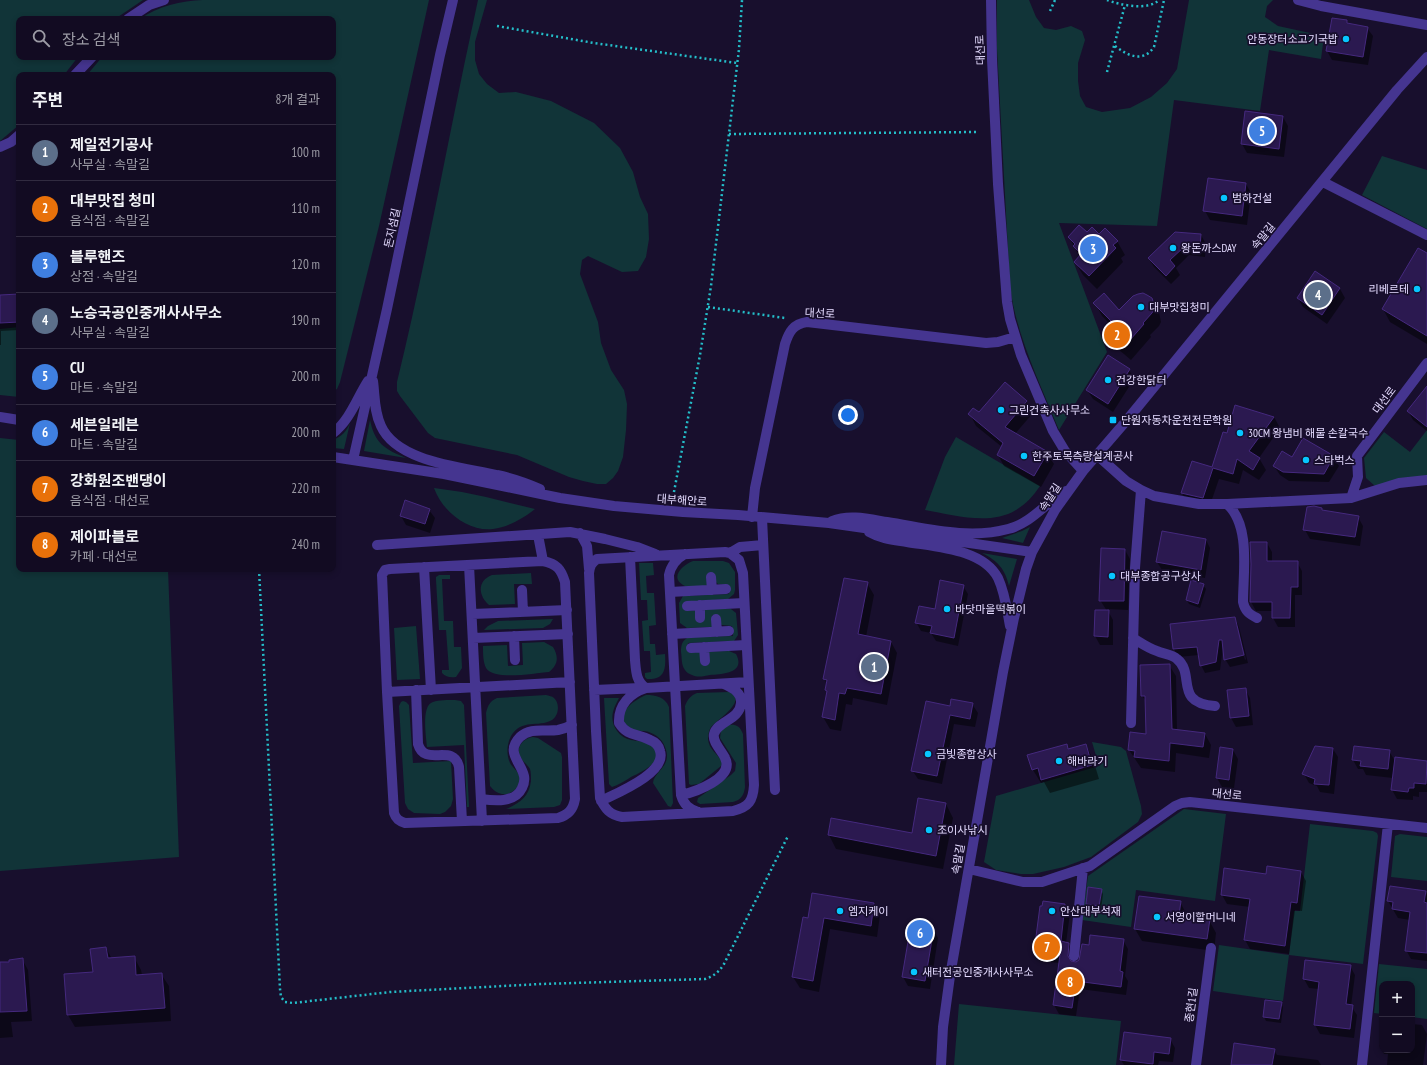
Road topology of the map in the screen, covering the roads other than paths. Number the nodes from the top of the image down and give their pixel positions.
1 (164, 0) edge
2 (453, 0) edge
3 (991, 0) edge
4 (1298, 0) edge
5 (132, 16) edge
6 (1427, 25) edge
7 (1427, 57) edge
8 (89, 60) edge
9 (78, 72) edge
10 (16, 138) edge
11 (0, 147) edge
12 (1323, 182) junction
13 (1427, 235) edge
14 (1015, 337) junction
15 (1427, 363) edge
16 (372, 374) junction
17 (0, 417) edge
18 (16, 420) edge
19 (336, 430) edge
20 (1097, 455) junction
21 (336, 457) edge
22 (353, 460) junction
23 (1083, 471) junction
24 (1427, 480) edge
25 (1070, 489) junction
26 (1141, 490) junction
27 (560, 498) junction
28 (1351, 498) junction
29 (1227, 504) junction
30 (757, 517) junction
31 (829, 523) junction
32 (863, 527) junction
33 (580, 533) junction
34 (538, 534) junction
35 (377, 545) dead end
36 (763, 545) junction
37 (1032, 552) junction
38 (730, 553) junction
39 (685, 554) junction
40 (659, 555) junction
41 (630, 557) junction
42 (544, 561) junction
43 (469, 565) junction
44 (424, 567) junction
45 (589, 574) junction
46 (711, 577) dead end
47 (726, 589) dead end
48 (522, 590) dead end
49 (712, 590) junction
50 (670, 592) junction
51 (744, 603) junction
52 (700, 605) junction
53 (687, 606) dead end
54 (567, 610) junction
55 (523, 612) junction
56 (472, 614) junction
57 (700, 618) dead end
58 (716, 618) dead end
59 (1257, 618) dead end
60 (1011, 630) junction
61 (729, 631) dead end
62 (717, 632) junction
63 (568, 634) junction
64 (672, 634) junction
65 (514, 636) junction
66 (473, 638) junction
67 (1133, 638) junction
68 (746, 644) junction
69 (704, 647) junction
70 (691, 648) dead end
71 (515, 660) dead end
72 (705, 661) dead end
73 (570, 682) junction
74 (748, 682) junction
75 (723, 684) junction
76 (675, 686) junction
77 (475, 687) junction
78 (646, 688) junction
79 (416, 690) junction
80 (431, 690) junction
81 (594, 690) junction
82 (387, 692) junction
83 (1215, 706) dead end
84 (1131, 723) dead end
85 (572, 725) junction
86 (775, 790) dead end
87 (681, 795) junction
88 (481, 799) junction
89 (601, 801) junction
90 (701, 813) junction
91 (482, 820) junction
92 (462, 821) junction
93 (1388, 824) junction
94 (1427, 828) edge
95 (1084, 868) junction
96 (969, 869) junction
97 (1211, 948) dead end
98 (1074, 956) dead end
99 (941, 1065) edge
100 (1196, 1065) edge
101 (1362, 1065) edge

1 - 5 street
2 - 16 street, 돈지섬길
3 - 14 street, 대선로
4 - 6 street
7 - 12 street, 속말길
8 - 9 street
10 - 11 street
12 - 13 street
12 - 20 street, 속말길
14 - 23 street, 대선로
14 - 30 street, 대선로
15 - 28 street, 대선로
16 - 19 street
16 - 22 street, 돈지섬길
16 - 27 street
17 - 18 street
20 - 23 street, 속말길
20 - 26 street
21 - 22 street, 대부해안로
22 - 27 street, 대부해안로
23 - 25 street, 속말길
24 - 28 street
25 - 31 street
25 - 37 street, 속말길
26 - 29 street
26 - 67 street
27 - 30 street, 대부해안로
28 - 29 street
29 - 59 street
30 - 31 street, 대부해안로
30 - 36 street, 대선로
31 - 32 street, 대부해안로
32 - 37 street, 대부해안로
32 - 60 street
33 - 34 street
33 - 40 street
33 - 45 street
34 - 35 street
34 - 42 street
36 - 38 street
36 - 86 street, 대선로
37 - 60 street, 속말길
38 - 39 street
38 - 51 street
39 - 40 street
39 - 50 street
40 - 41 street
41 - 45 street
41 - 78 street
42 - 43 street
42 - 54 street
43 - 44 street
43 - 56 street
44 - 80 street
44 - 82 street
45 - 81 street
46 - 49 street
47 - 49 street
48 - 55 street
49 - 50 street
50 - 64 street
51 - 52 street
51 - 68 street
52 - 53 street
52 - 57 street
54 - 55 street
54 - 63 street
55 - 56 street
56 - 66 street
58 - 62 street
60 - 96 street, 속말길
61 - 62 street
62 - 64 street
63 - 65 street
63 - 73 street
64 - 76 street
65 - 66 street
65 - 71 street
66 - 77 street
67 - 83 street
67 - 84 street
68 - 69 street
68 - 74 street
69 - 70 street
69 - 72 street
73 - 77 street
73 - 85 street
74 - 75 street
74 - 90 street
75 - 76 street
75 - 87 street
76 - 78 street
76 - 87 street
77 - 80 street
77 - 88 street
78 - 81 street
78 - 89 street
79 - 80 street
79 - 82 street
79 - 92 street
81 - 89 street
82 - 92 street
85 - 88 street
85 - 91 street
87 - 90 street
88 - 91 street
89 - 90 street
91 - 92 street
93 - 94 street, 대선로
93 - 95 street, 대선로
93 - 101 street
95 - 96 street, 대선로
95 - 98 street
96 - 99 street, 속말길
97 - 100 street, 종현1길

